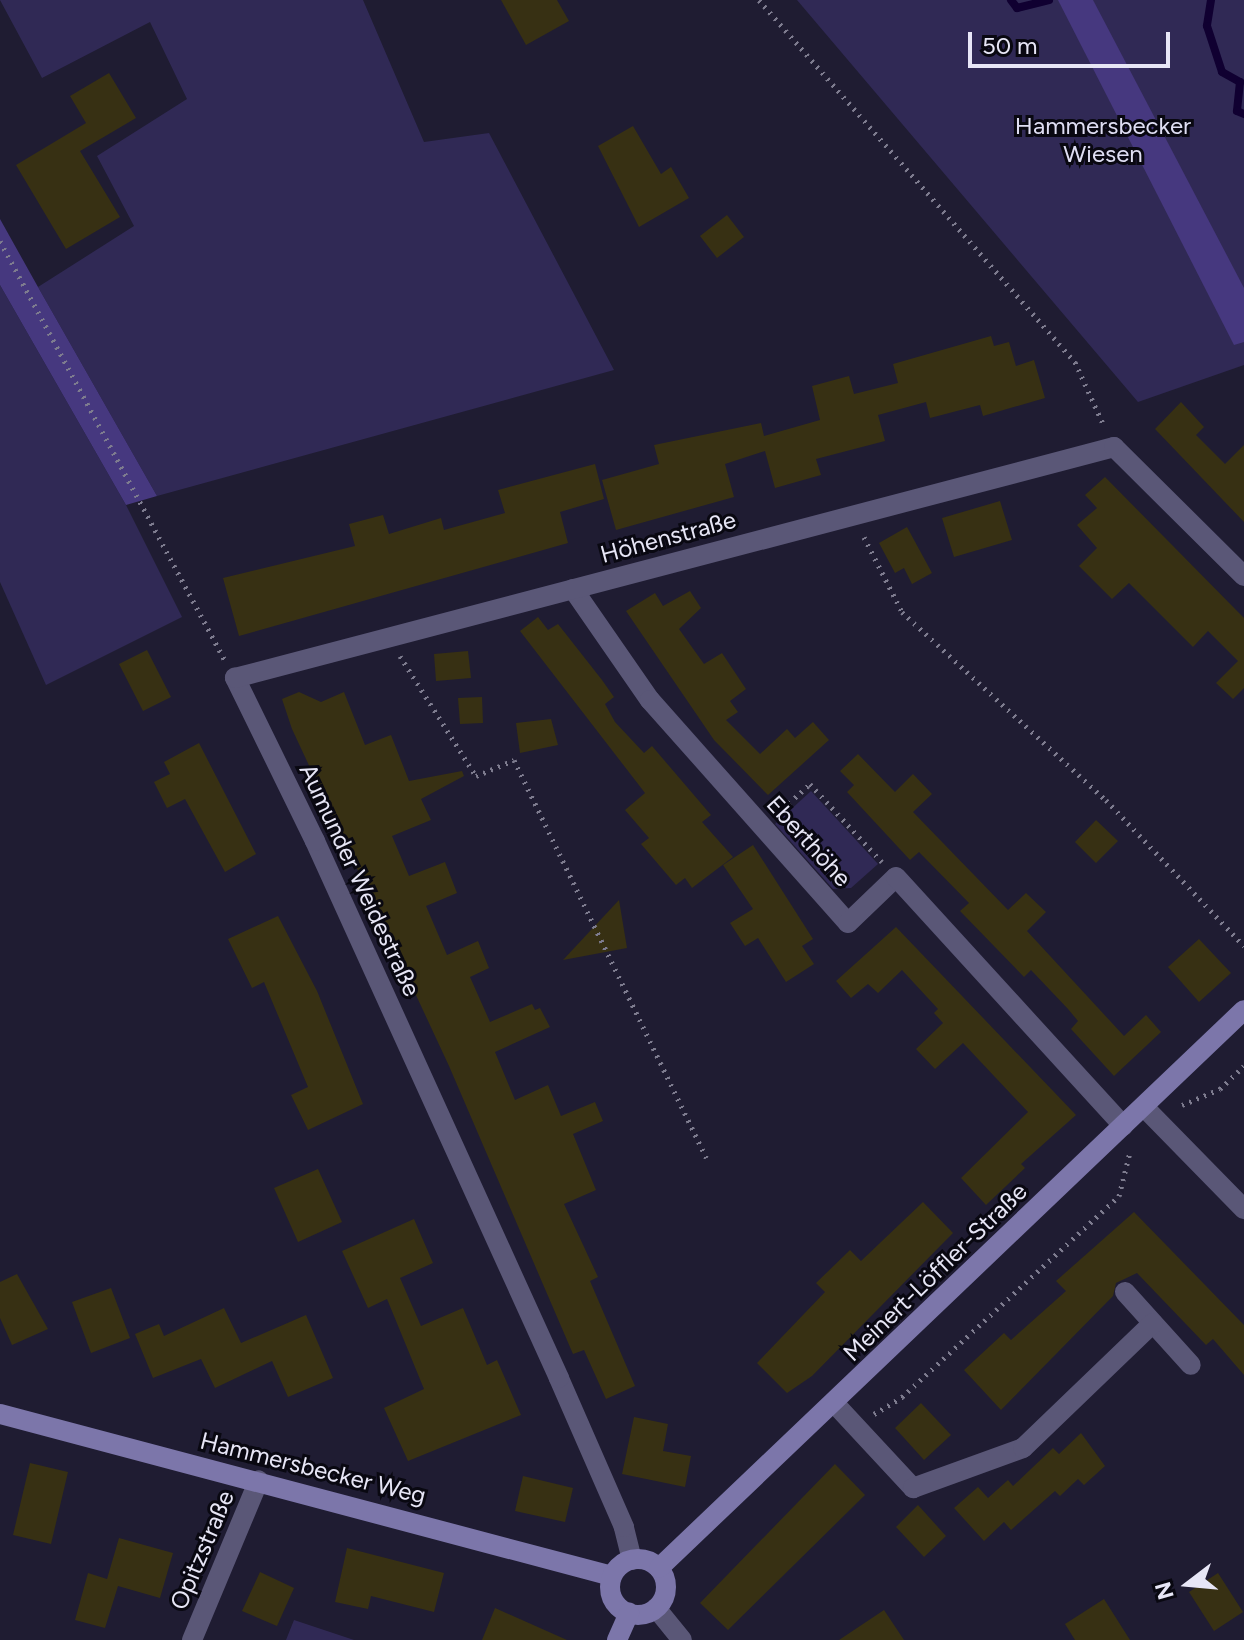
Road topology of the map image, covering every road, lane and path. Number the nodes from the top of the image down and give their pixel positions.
1 (759, 0) edge
2 (0, 241) edge
3 (1114, 447) junction
4 (854, 515) junction
5 (1244, 576) edge
6 (573, 589) junction
7 (389, 638) junction
8 (235, 678) junction
9 (762, 829) junction
10 (896, 877) junction
11 (1244, 946) edge
12 (1244, 1010) edge
13 (1244, 1066) edge
14 (1144, 1107) junction
15 (1162, 1122) junction
16 (1123, 1126) junction
17 (706, 1158) dead end
18 (1244, 1209) edge
19 (1125, 1292) dead end
20 (1153, 1323) junction
21 (1191, 1365) dead end
22 (835, 1404) junction
23 (0, 1414) edge
24 (853, 1427) junction
25 (259, 1480) junction
26 (632, 1560) junction
27 (659, 1568) junction
28 (612, 1576) junction
29 (656, 1608) junction
30 (629, 1613) junction
31 (192, 1640) edge
32 (617, 1640) edge
33 (682, 1640) edge

1 - 3 path
2 - 8 path
3 - 4 street, Höhenstraße
3 - 5 street
4 - 6 street, Höhenstraße
4 - 11 path
6 - 7 street, Höhenstraße
6 - 9 street, Eberthöhe
7 - 8 street, Höhenstraße
7 - 17 path
8 - 26 street, Aumunder Weidestraße
9 - 10 path
9 - 10 street, Eberthöhe
10 - 16 street
12 - 14 street, Meinert-Löffler-Straße
13 - 15 path
14 - 15 street
14 - 16 street, Meinert-Löffler-Straße
15 - 18 street
15 - 24 path
16 - 22 street, Meinert-Löffler-Straße
19 - 20 street
20 - 21 street
20 - 24 street
22 - 24 street
22 - 27 street, Meinert-Löffler-Straße
23 - 25 street, Hammersbecker Weg
25 - 28 street, Hammersbecker Weg
25 - 31 street, Opitzstraße
26 - 27 street
26 - 28 street
27 - 29 street
28 - 30 street
29 - 30 street
29 - 33 street
30 - 32 street

